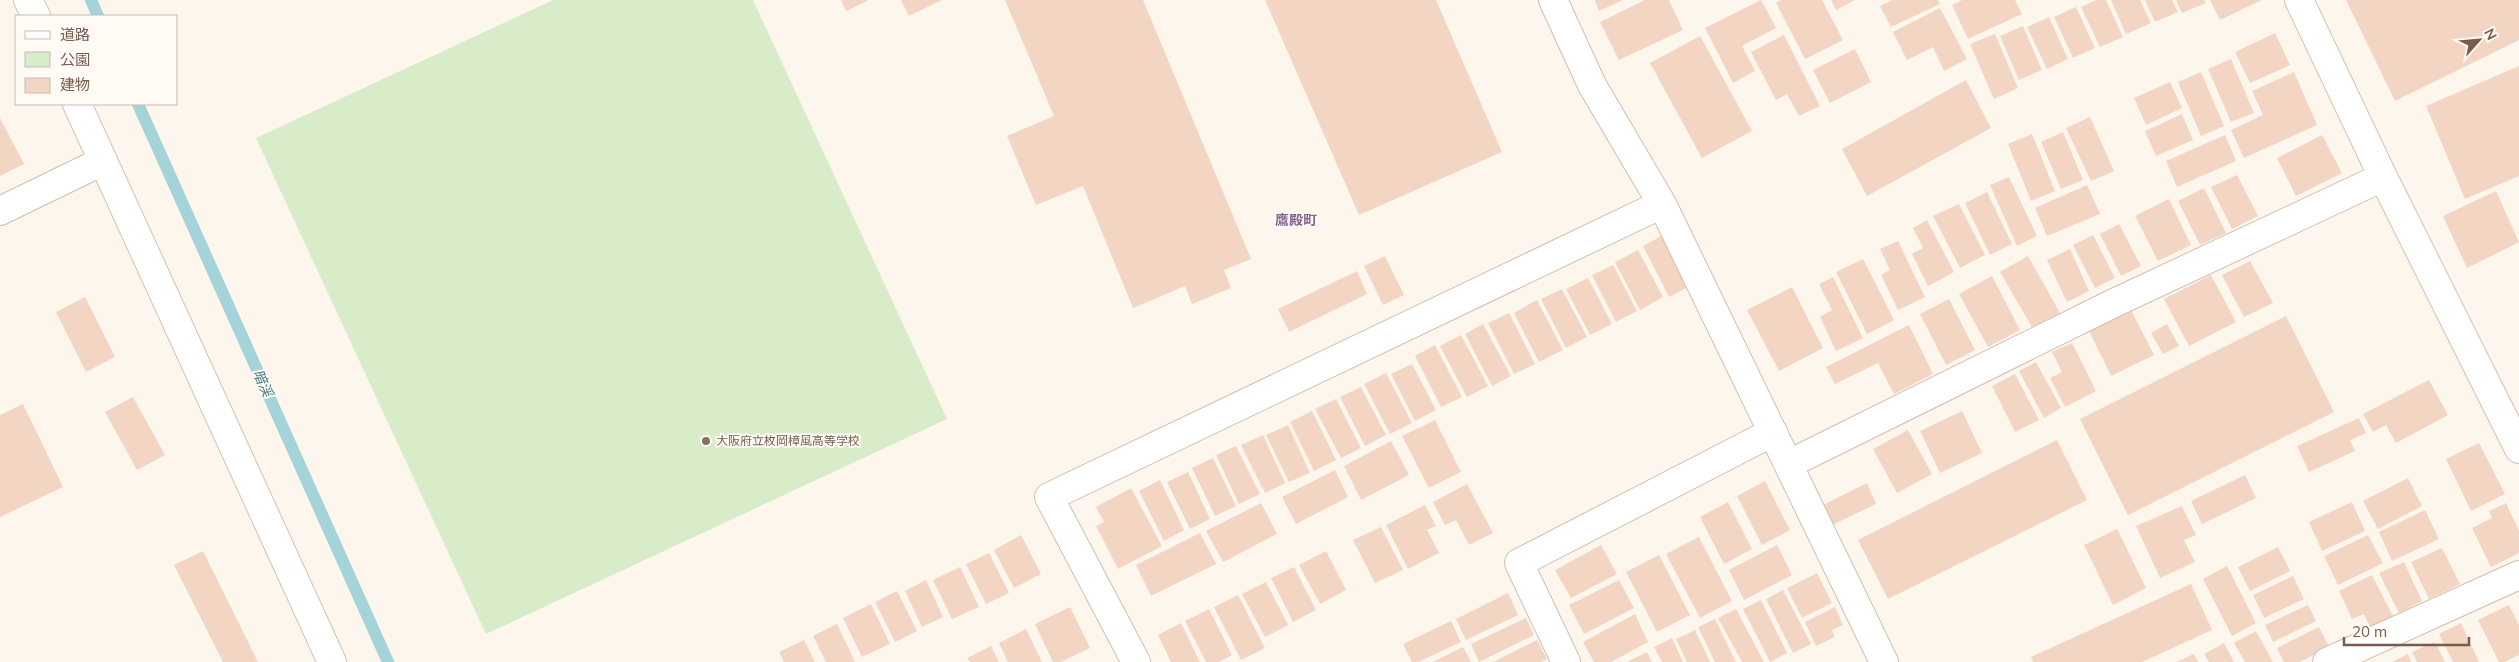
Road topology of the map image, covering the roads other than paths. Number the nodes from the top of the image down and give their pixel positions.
1 (28, 0) edge
2 (1553, 0) edge
3 (2299, 0) edge
4 (36, 15) edge
5 (76, 105) edge
6 (103, 161) junction
7 (2383, 177) junction
8 (1662, 204) junction
9 (0, 211) edge
10 (1773, 432) junction
11 (2519, 448) edge
12 (1789, 464) junction
13 (2519, 575) edge
14 (332, 662) edge
15 (1136, 662) edge
16 (1566, 662) edge
17 (1884, 662) edge
18 (2327, 662) edge

1 - 4 street
2 - 8 street
3 - 7 street
5 - 6 street
6 - 9 street
6 - 14 street
7 - 11 street
7 - 12 street
8 - 10 street
8 - 15 street
10 - 12 street
10 - 16 street
12 - 17 street
13 - 18 street

